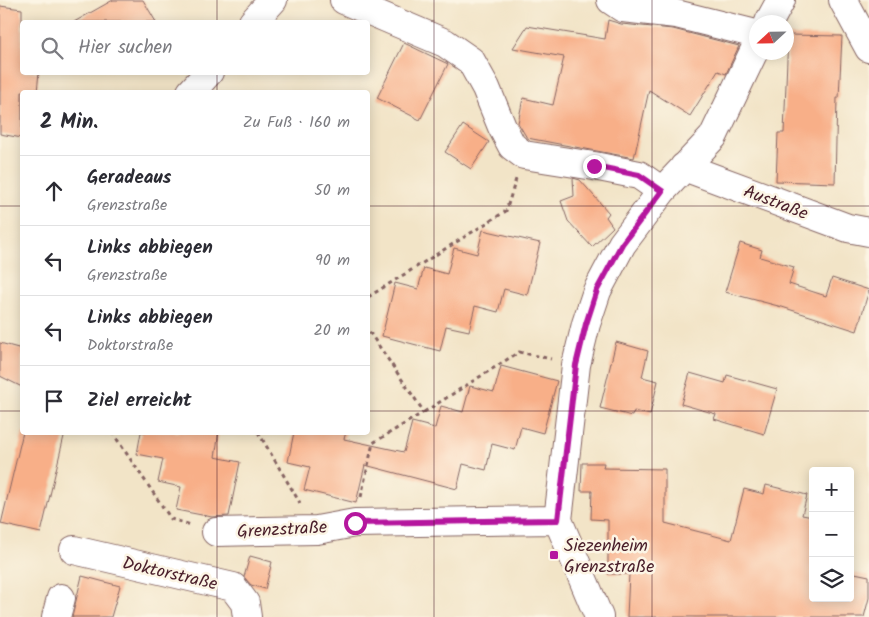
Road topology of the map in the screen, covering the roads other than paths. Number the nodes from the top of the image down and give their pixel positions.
1 (273, 0) edge
2 (344, 0) edge
3 (611, 0) edge
4 (781, 0) edge
5 (843, 0) edge
6 (773, 15) edge
7 (255, 20) edge
8 (749, 32) edge
9 (869, 48) edge
10 (750, 60) edge
11 (206, 75) edge
12 (193, 90) edge
13 (684, 167) junction
14 (662, 191) junction
15 (869, 232) edge
16 (558, 520) junction
17 (216, 532) road end
18 (74, 550) dead end
19 (247, 617) edge
20 (599, 617) edge

1 - 7 street
2 - 14 street
3 - 8 street
4 - 6 street
5 - 9 street
10 - 13 street
11 - 12 street
13 - 14 street
13 - 15 street, Austraße
14 - 16 street
16 - 17 street, Grenzstraße
16 - 20 street
18 - 19 street, Doktorstraße

